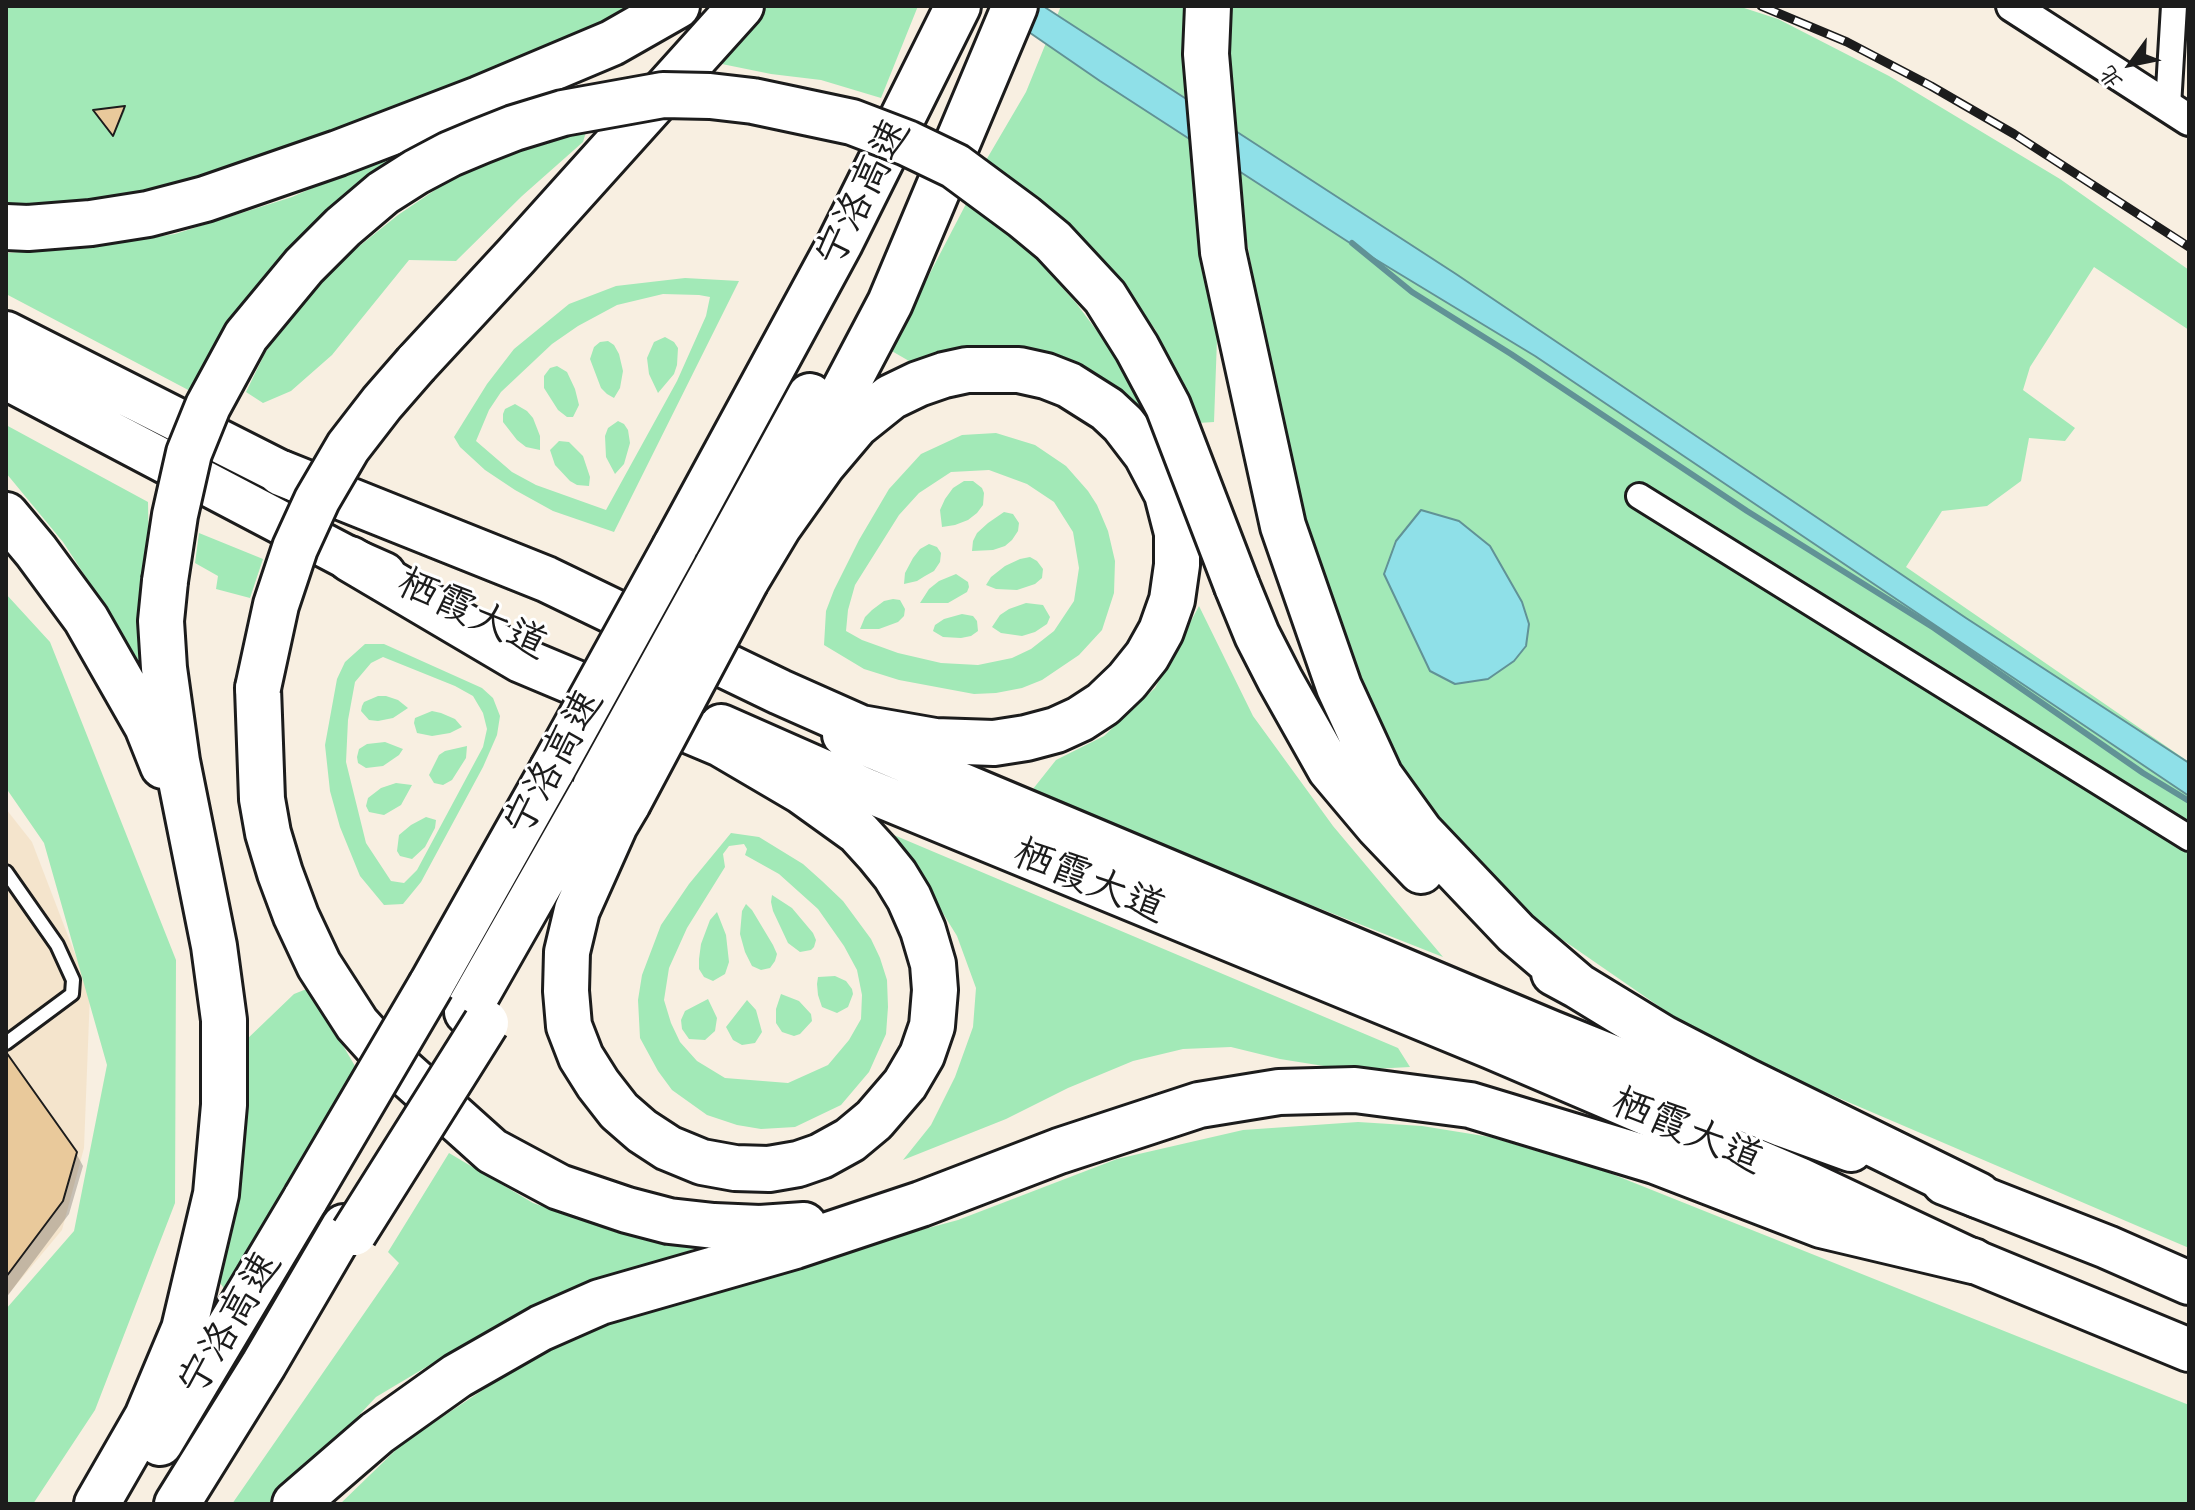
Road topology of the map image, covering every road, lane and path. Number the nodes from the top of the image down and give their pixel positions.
1 (677, 6) edge
2 (741, 6) edge
3 (958, 6) edge
4 (1013, 6) edge
5 (1208, 6) edge
6 (2012, 6) edge
7 (2174, 6) edge
8 (2179, 113) edge
9 (6, 227) edge
10 (6, 333) edge
11 (6, 378) edge
12 (281, 473) junction
13 (1639, 496) dead end
14 (6, 515) edge
15 (350, 559) junction
16 (732, 573) junction
17 (612, 805) junction
18 (2189, 838) edge
19 (6, 872) edge
20 (202, 878) junction
21 (1578, 986) junction
22 (6, 1043) edge
23 (1978, 1195) junction
24 (921, 1204) junction
25 (1973, 1261) junction
26 (2189, 1283) edge
27 (2189, 1350) edge
28 (97, 1504) edge
29 (124, 1504) edge
30 (177, 1504) edge
31 (295, 1504) edge

1 - 9 highway
2 - 24 highway, bridge
3 - 29 highway, 宁洛高速, bridge
4 - 16 highway, 宁洛高速
5 - 21 highway
6 - 8 street
7 - 8 street
10 - 12 highway, 栖霞大道
11 - 15 highway, 栖霞大道
12 - 16 highway
12 - 23 highway, 栖霞大道
13 - 18 street
14 - 20 highway
15 - 17 highway
15 - 25 highway, 栖霞大道
16 - 17 highway, 宁洛高速, bridge
17 - 30 highway, 宁洛高速
19 - 22 lane
20 - 21 highway, bridge
20 - 28 highway
21 - 23 highway
23 - 26 highway, 栖霞大道
24 - 25 highway
24 - 31 highway
25 - 27 highway, 栖霞大道

